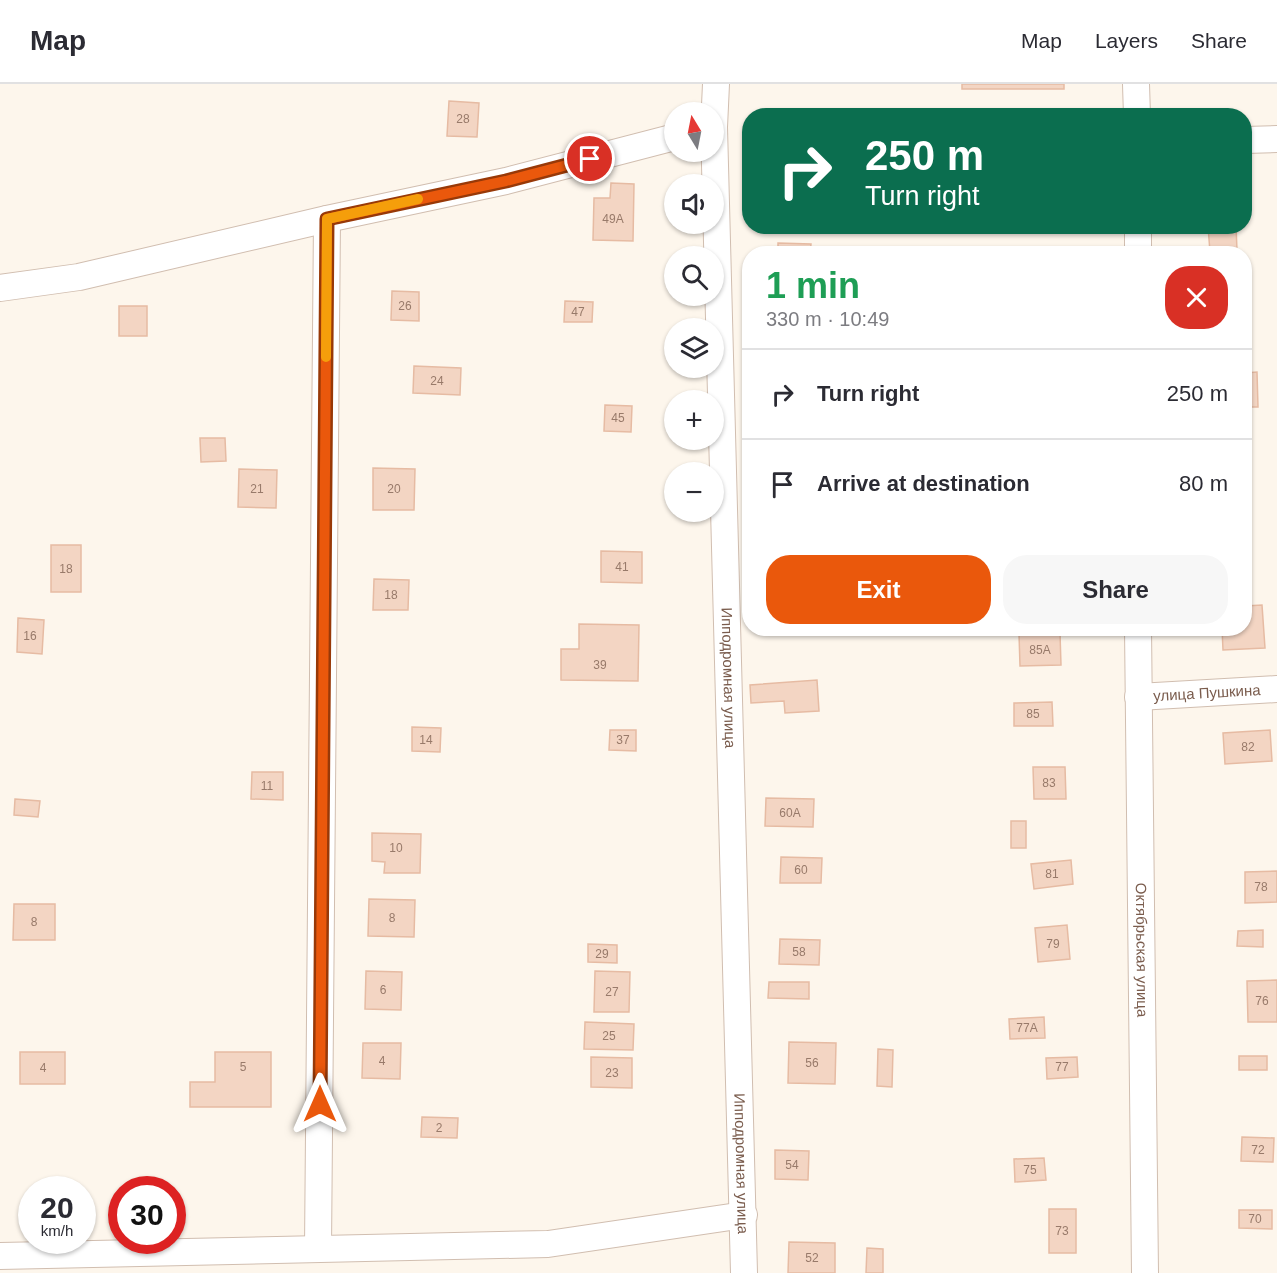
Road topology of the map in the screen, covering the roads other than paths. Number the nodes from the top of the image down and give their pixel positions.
1 (716, 84) edge
2 (1136, 84) edge
3 (715, 102) edge
4 (1137, 108) edge
5 (1277, 139) edge
6 (664, 140) edge
7 (1252, 140) edge
8 (715, 162) edge
9 (327, 219) junction
10 (0, 288) edge
11 (1138, 636) edge
12 (1277, 689) edge
13 (1138, 697) junction
14 (744, 1215) junction
15 (318, 1248) junction
16 (0, 1256) edge
17 (744, 1273) edge
18 (1145, 1273) edge

1 - 3 street, Ипподромная улица
2 - 4 street
5 - 7 street
6 - 9 street
8 - 14 street, Ипподромная улица
9 - 10 street
9 - 15 street
11 - 13 street, Октябрьская улица
12 - 13 street, улица Пушкина
13 - 18 street, Октябрьская улица
14 - 15 street
14 - 17 street, Ипподромная улица
15 - 16 street

